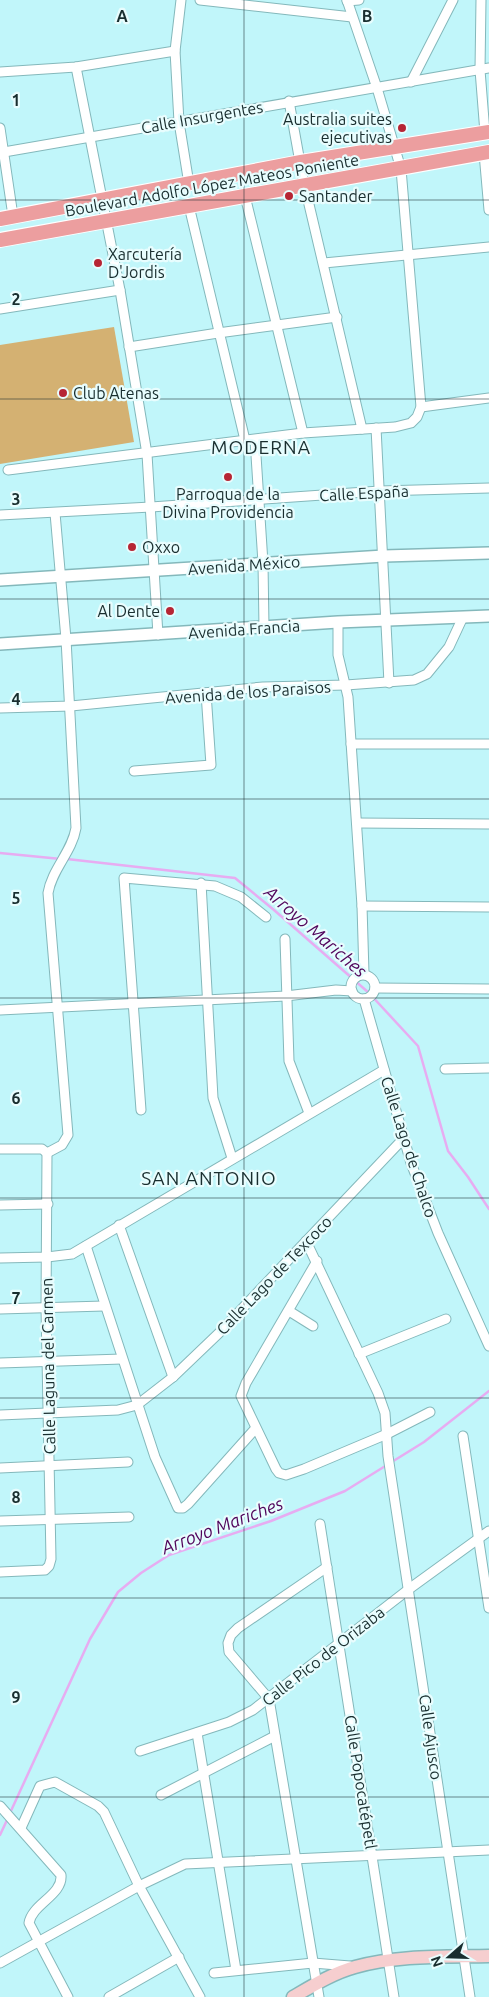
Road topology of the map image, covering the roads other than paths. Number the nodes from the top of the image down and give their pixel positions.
1 (181, 0) edge
2 (200, 0) edge
3 (359, 0) edge
4 (453, 0) edge
5 (481, 0) edge
6 (347, 1) edge
7 (352, 17) junction
8 (175, 51) junction
9 (76, 67) junction
10 (485, 69) edge
11 (0, 72) edge
12 (411, 82) junction
13 (377, 88) junction
14 (289, 101) junction
15 (179, 122) junction
16 (0, 128) edge
17 (487, 132) edge
18 (92, 138) junction
19 (394, 147) junction
20 (4, 152) junction
21 (487, 153) edge
22 (301, 162) junction
23 (401, 169) junction
24 (3, 170) edge
25 (189, 184) junction
26 (305, 185) junction
27 (245, 196) junction
28 (102, 198) junction
29 (189, 206) junction
30 (489, 210) edge
31 (7, 217) edge
32 (106, 220) junction
33 (0, 240) edge
34 (489, 247) edge
35 (408, 254) junction
36 (324, 263) junction
37 (120, 290) junction
38 (0, 309) edge
39 (337, 318) junction
40 (279, 326) junction
41 (218, 333) junction
42 (129, 347) junction
43 (489, 398) edge
44 (421, 407) junction
45 (376, 428) junction
46 (362, 429) junction
47 (303, 433) junction
48 (245, 440) junction
49 (256, 440) junction
50 (147, 454) junction
51 (8, 470) dead end
52 (489, 488) edge
53 (380, 491) junction
54 (259, 498) junction
55 (150, 507) junction
56 (55, 513) junction
57 (0, 515) edge
58 (489, 553) edge
59 (384, 556) junction
60 (263, 563) junction
61 (154, 571) junction
62 (61, 576) junction
63 (0, 580) edge
64 (489, 616) edge
65 (463, 617) junction
66 (387, 620) junction
67 (338, 622) junction
68 (264, 628) junction
69 (158, 635) junction
70 (66, 639) junction
71 (0, 644) edge
72 (389, 683) junction
73 (346, 685) junction
74 (206, 693) junction
75 (71, 706) junction
76 (0, 708) edge
77 (351, 744) junction
78 (489, 744) edge
79 (134, 771) dead end
80 (357, 823) junction
81 (489, 824) edge
82 (201, 883) junction
83 (362, 906) junction
84 (489, 907) edge
85 (266, 917) dead end
86 (285, 939) dead end
87 (357, 981) junction
88 (489, 989) edge
89 (375, 990) junction
90 (286, 996) junction
91 (208, 999) junction
92 (366, 999) junction
93 (134, 1002) junction
94 (56, 1008) junction
95 (0, 1010) edge
96 (489, 1068) edge
97 (445, 1069) dead end
98 (384, 1070) junction
99 (141, 1110) dead end
100 (309, 1113) junction
101 (404, 1139) junction
102 (0, 1149) edge
103 (47, 1153) junction
104 (232, 1158) junction
105 (48, 1204) junction
106 (0, 1206) edge
107 (119, 1226) junction
108 (306, 1240) junction
109 (86, 1246) junction
110 (47, 1257) junction
111 (0, 1258) edge
112 (317, 1261) junction
113 (104, 1306) junction
114 (46, 1308) junction
115 (0, 1309) edge
116 (289, 1311) junction
117 (446, 1319) dead end
118 (312, 1326) dead end
119 (489, 1346) edge
120 (359, 1354) junction
121 (122, 1359) junction
122 (47, 1362) junction
123 (0, 1363) edge
124 (173, 1377) junction
125 (137, 1405) junction
126 (430, 1412) dead end
127 (49, 1413) junction
128 (0, 1415) edge
129 (255, 1429) junction
130 (387, 1434) junction
131 (463, 1436) dead end
132 (128, 1462) dead end
133 (50, 1465) junction
134 (0, 1468) edge
135 (129, 1517) dead end
136 (50, 1520) junction
137 (0, 1521) edge
138 (320, 1524) dead end
139 (489, 1531) edge
140 (479, 1539) junction
141 (327, 1567) junction
142 (0, 1572) edge
143 (409, 1589) junction
144 (489, 1608) edge
145 (340, 1644) junction
146 (268, 1698) junction
147 (196, 1733) junction
148 (275, 1736) junction
149 (140, 1751) dead end
150 (204, 1774) junction
151 (161, 1795) dead end
152 (3, 1809) edge
153 (18, 1824) junction
154 (489, 1850) edge
155 (448, 1852) junction
156 (372, 1856) junction
157 (295, 1859) junction
158 (218, 1862) junction
159 (139, 1886) junction
160 (39, 1943) junction
161 (489, 1956) edge
162 (179, 1957) junction
163 (464, 1957) junction
164 (388, 1961) junction
165 (0, 1963) edge
166 (313, 1963) junction
167 (356, 1967) junction
168 (236, 1970) junction
169 (214, 1973) dead end
170 (317, 1983) junction
171 (68, 1997) edge
172 (109, 1997) edge
173 (200, 1997) edge
174 (292, 1997) edge
175 (319, 1997) edge
176 (394, 1997) edge
177 (470, 1997) edge

1 - 8 street
2 - 7 street
3 - 6 street
4 - 12 street
5 - 10 street
6 - 7 street
7 - 13 street
8 - 9 street
8 - 15 street
9 - 11 street
9 - 18 street
10 - 12 street, Calle Insurgentes
10 - 17 street
12 - 13 street, Calle Insurgentes
13 - 14 street, Calle Insurgentes
13 - 19 street
14 - 15 street, Calle Insurgentes
14 - 22 street
15 - 18 street, Calle Insurgentes
15 - 25 street
16 - 20 street
17 - 19 main road, Boulevard Adolfo López Mateos Poniente
18 - 20 street, Calle Insurgentes
18 - 28 street
19 - 22 main road, Boulevard Adolfo López Mateos Poniente
19 - 23 street
20 - 24 street
21 - 23 main road, Boulevard Adolfo López Mateos Poniente
21 - 30 street
22 - 25 main road, Boulevard Adolfo López Mateos Poniente
22 - 26 street
23 - 26 main road, Boulevard Adolfo López Mateos Poniente
23 - 35 street
24 - 31 street
25 - 28 main road, Boulevard Adolfo López Mateos Poniente
26 - 27 main road, Boulevard Adolfo López Mateos Poniente
26 - 36 street
27 - 29 main road, Boulevard Adolfo López Mateos Poniente
27 - 40 street
28 - 31 main road, Boulevard Adolfo López Mateos Poniente
28 - 32 street
29 - 32 main road, Boulevard Adolfo López Mateos Poniente
29 - 41 street
32 - 33 main road, Boulevard Adolfo López Mateos Poniente
32 - 37 street
34 - 35 street
35 - 36 street
35 - 44 street
36 - 39 street
37 - 38 street
37 - 42 street
39 - 40 street
39 - 46 street
40 - 41 street
40 - 47 street
41 - 42 street
41 - 48 street
42 - 50 street
43 - 44 street
44 - 45 street
45 - 46 street
45 - 53 street
46 - 47 street
47 - 49 street
48 - 49 street
48 - 50 street
49 - 54 street
50 - 51 street
50 - 55 street
52 - 53 street, Calle España
53 - 54 street, Calle España
53 - 59 street
54 - 55 street, Calle España
54 - 60 street
55 - 56 street, Calle España
55 - 61 street
56 - 57 street, Calle España
56 - 62 street
58 - 59 street, Avenida México
59 - 60 street, Avenida México
59 - 66 street
60 - 61 street, Avenida México
60 - 68 street
61 - 62 street, Avenida México
61 - 69 street
62 - 63 street, Avenida México
62 - 70 street
64 - 65 street, Avenida Francia
65 - 66 street, Avenida Francia
65 - 72 street, Avenida de los Paraisos
66 - 67 street, Avenida Francia
66 - 72 street
67 - 68 street, Avenida Francia
67 - 73 street
68 - 69 street, Avenida Francia
69 - 70 street, Avenida Francia
70 - 71 street, Avenida Francia
70 - 75 street
72 - 73 street, Avenida de los Paraisos
73 - 74 street, Avenida de los Paraisos
73 - 77 street
74 - 75 street, Avenida de los Paraisos
74 - 79 street
75 - 76 street, Avenida de los Paraisos
75 - 94 street
77 - 78 street
77 - 80 street
80 - 81 street
80 - 83 street
82 - 85 street
82 - 91 street
82 - 93 street
83 - 84 street
83 - 87 street
86 - 90 street
87 - 89 street
87 - 90 street
87 - 92 street
88 - 89 street
89 - 92 street
90 - 91 street
90 - 100 street
91 - 93 street
91 - 104 street
92 - 98 street, Calle Lago de Chalco
93 - 94 street
93 - 99 street
94 - 95 street
94 - 103 street
96 - 97 street
98 - 100 street
98 - 101 street, Calle Lago de Chalco
100 - 104 street
101 - 108 street, Calle Lago de Texcoco
101 - 119 street, Calle Lago de Chalco
102 - 103 street
103 - 105 street, Calle Laguna del Carmen
104 - 107 street
105 - 106 street
105 - 110 street, Calle Laguna del Carmen
107 - 109 street
107 - 124 street
108 - 112 street, Calle Ajusco
108 - 124 street, Calle Lago de Texcoco
109 - 110 street
109 - 113 street
110 - 111 street
110 - 114 street, Calle Laguna del Carmen
112 - 116 street
112 - 120 street, Calle Ajusco
113 - 114 street
113 - 121 street
114 - 115 street
114 - 122 street, Calle Laguna del Carmen
116 - 118 street
116 - 129 street
117 - 120 street
120 - 130 street, Calle Ajusco
121 - 122 street
121 - 125 street
122 - 123 street
122 - 127 street, Calle Laguna del Carmen
124 - 125 street, Calle Lago de Texcoco
125 - 127 street
125 - 129 street
126 - 130 street
127 - 128 street
127 - 133 street, Calle Laguna del Carmen
129 - 130 street
130 - 143 street, Calle Ajusco
131 - 140 street
132 - 133 street
133 - 134 street
133 - 136 street, Calle Laguna del Carmen
135 - 136 street
136 - 137 street
136 - 142 street, Calle Laguna del Carmen
138 - 141 street, Calle Popocatépetl
139 - 140 street, Calle Pico de Orizaba
140 - 143 street, Calle Pico de Orizaba
140 - 144 street
141 - 145 street, Calle Popocatépetl
141 - 146 street
143 - 145 street, Calle Pico de Orizaba
143 - 155 street, Calle Ajusco
145 - 146 street, Calle Pico de Orizaba
145 - 156 street, Calle Popocatépetl
146 - 147 street, Calle Pico de Orizaba
146 - 148 street
147 - 149 street, Calle Pico de Orizaba
147 - 150 street
148 - 150 street
148 - 157 street
150 - 151 street
150 - 158 street
152 - 153 street
153 - 159 street
153 - 160 street
154 - 155 street
155 - 156 street
155 - 163 street, Calle Ajusco
156 - 157 street
156 - 164 street, Calle Popocatépetl
157 - 158 street
157 - 166 street
158 - 159 street
158 - 168 street
159 - 160 street
159 - 162 street
160 - 165 street
160 - 171 street
161 - 163 main road
162 - 172 street
162 - 173 street
163 - 164 main road
163 - 177 street, Calle Ajusco
164 - 167 main road
164 - 176 street, Calle Popocatépetl
166 - 167 street
166 - 168 street
166 - 170 street
167 - 170 main road
168 - 169 street
170 - 174 main road
170 - 175 street

